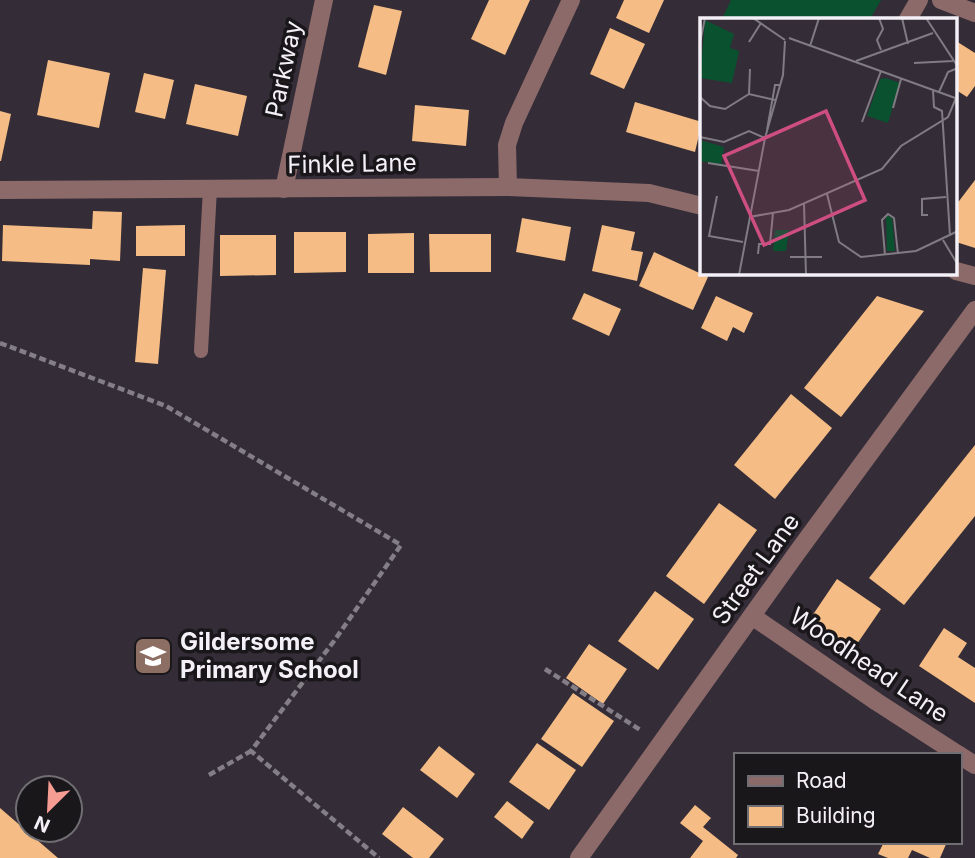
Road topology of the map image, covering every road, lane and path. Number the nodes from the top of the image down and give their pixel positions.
1 (324, 0) edge
2 (571, 0) edge
3 (919, 0) edge
4 (941, 0) edge
5 (975, 13) edge
6 (909, 18) edge
7 (508, 187) junction
8 (210, 189) junction
9 (284, 189) junction
10 (0, 190) edge
11 (700, 206) edge
12 (958, 272) edge
13 (975, 276) edge
14 (975, 310) edge
15 (0, 343) edge
16 (201, 351) dead end
17 (752, 616) junction
18 (545, 669) dead end
19 (660, 743) junction
20 (251, 751) junction
21 (956, 753) edge
22 (209, 775) dead end
23 (379, 858) edge
24 (579, 858) edge

1 - 9 street, Parkway
2 - 7 street
3 - 6 street
4 - 5 street
7 - 9 street, Finkle Lane
7 - 11 street, Finkle Lane
8 - 9 street, Finkle Lane
8 - 10 street, Finkle Lane
8 - 16 lane
12 - 13 street
14 - 17 street, Street Lane
15 - 20 path
17 - 19 street, Street Lane
17 - 21 street, Woodhead Lane
18 - 19 path
19 - 24 street, Street Lane
20 - 22 path
20 - 23 path

